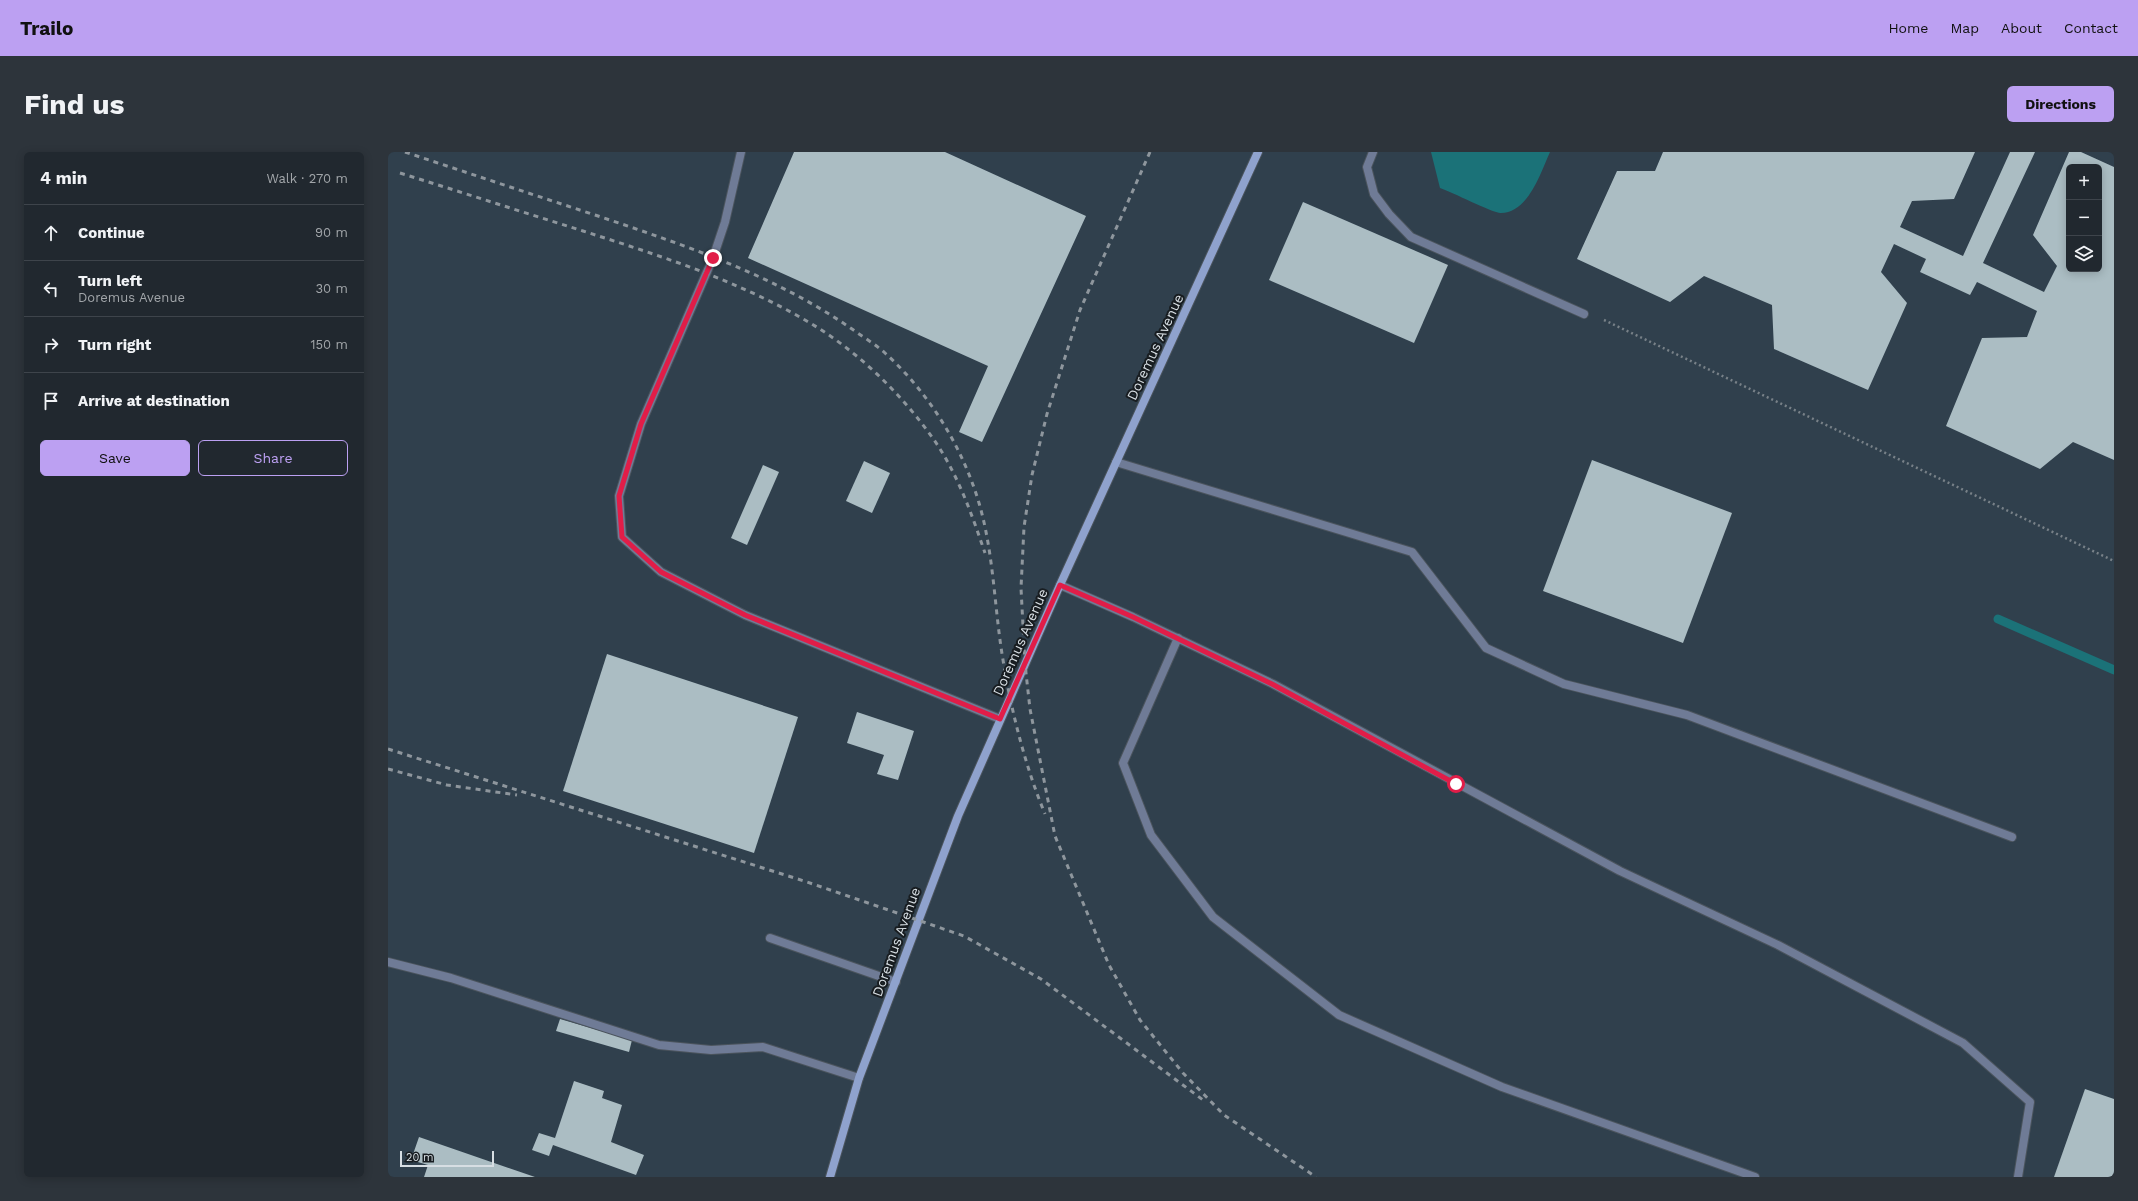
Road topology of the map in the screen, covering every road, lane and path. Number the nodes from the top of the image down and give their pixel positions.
1 (741, 152) edge
2 (1258, 152) edge
3 (1373, 152) edge
4 (1584, 314) joint
5 (1116, 462) junction
6 (2114, 561) edge
7 (1060, 585) junction
8 (1178, 638) junction
9 (1000, 719) junction
10 (2012, 837) dead end
11 (770, 938) dead end
12 (388, 962) edge
13 (896, 982) junction
14 (859, 1078) junction
15 (830, 1177) edge
16 (1755, 1177) edge
17 (2018, 1177) edge

1 - 9 lane
2 - 5 main road, Doremus Avenue
3 - 4 lane
4 - 6 path
5 - 7 main road, Doremus Avenue
5 - 10 lane
7 - 8 lane
7 - 9 main road, Doremus Avenue
8 - 16 lane
8 - 17 lane
9 - 13 main road, Doremus Avenue
11 - 13 lane
12 - 14 lane
13 - 14 main road, Doremus Avenue
14 - 15 main road, Doremus Avenue

